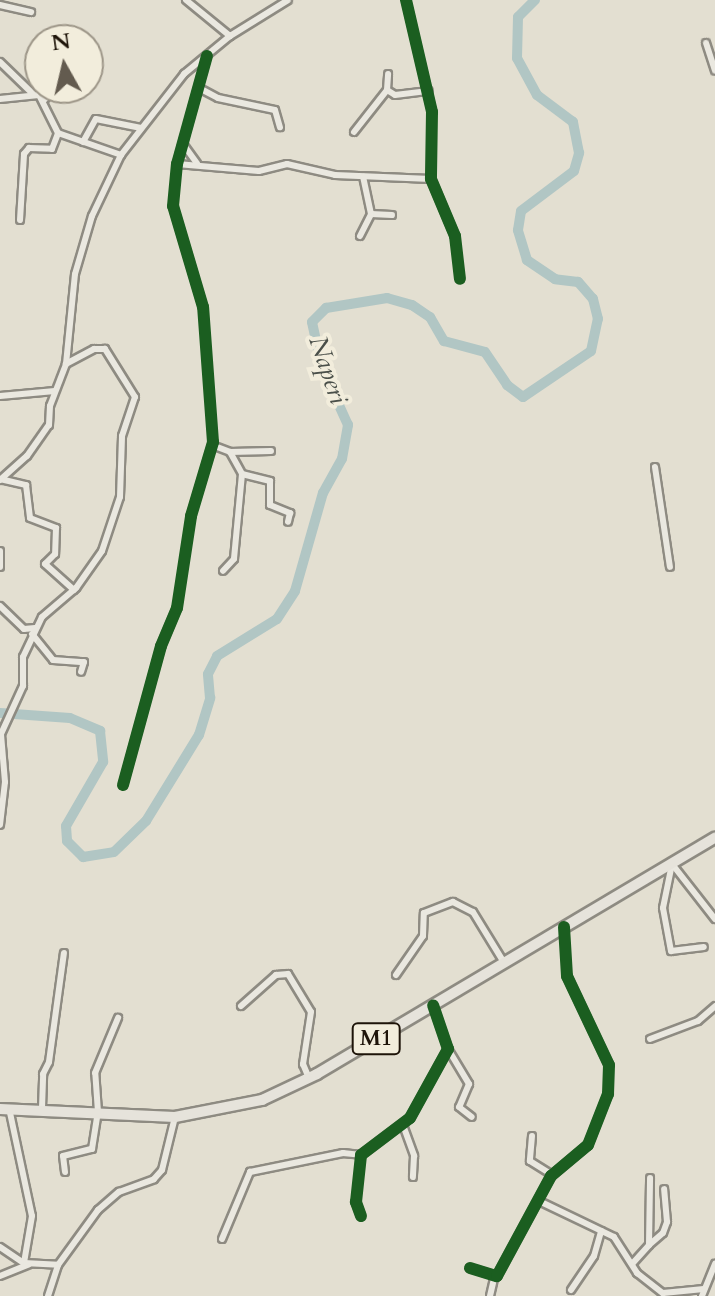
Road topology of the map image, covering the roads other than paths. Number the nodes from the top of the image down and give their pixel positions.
1 (186, 0) edge
2 (288, 0) edge
3 (406, 0) edge
4 (0, 5) edge
5 (31, 12) dead end
6 (230, 36) junction
7 (706, 43) dead end
8 (207, 56) junction
9 (0, 62) edge
10 (715, 71) edge
11 (388, 74) dead end
12 (24, 85) edge
13 (201, 89) junction
14 (387, 90) junction
15 (429, 91) junction
16 (24, 95) edge
17 (0, 99) edge
18 (46, 104) edge
19 (280, 127) dead end
20 (141, 128) junction
21 (354, 132) dead end
22 (58, 133) junction
23 (182, 140) junction
24 (83, 142) junction
25 (121, 155) junction
26 (177, 164) junction
27 (198, 164) junction
28 (363, 177) junction
29 (431, 179) junction
30 (371, 214) junction
31 (392, 215) dead end
32 (20, 220) dead end
33 (360, 236) dead end
34 (460, 279) dead end
35 (66, 364) junction
36 (55, 391) junction
37 (0, 396) edge
38 (212, 445) junction
39 (271, 451) dead end
40 (230, 452) junction
41 (655, 467) dead end
42 (242, 474) junction
43 (0, 480) edge
44 (288, 522) dead end
45 (0, 551) edge
46 (0, 567) edge
47 (670, 567) dead end
48 (223, 571) dead end
49 (74, 590) junction
50 (0, 606) edge
51 (34, 631) junction
52 (81, 672) dead end
53 (123, 785) dead end
54 (0, 825) edge
55 (715, 838) edge
56 (672, 864) junction
57 (715, 919) edge
58 (564, 927) junction
59 (704, 947) dead end
60 (64, 953) dead end
61 (503, 961) junction
62 (396, 975) dead end
63 (433, 1005) junction
64 (241, 1006) dead end
65 (715, 1006) edge
66 (118, 1018) dead end
67 (650, 1039) dead end
68 (448, 1049) junction
69 (309, 1078) junction
70 (4, 1108) edge
71 (42, 1108) junction
72 (98, 1112) junction
73 (175, 1117) junction
74 (472, 1117) dead end
75 (403, 1125) junction
76 (532, 1136) dead end
77 (361, 1155) junction
78 (65, 1172) dead end
79 (552, 1175) junction
80 (413, 1177) dead end
81 (650, 1178) dead end
82 (664, 1189) dead end
83 (539, 1201) junction
84 (361, 1216) dead end
85 (601, 1231) junction
86 (222, 1239) dead end
87 (649, 1245) junction
88 (0, 1247) edge
89 (715, 1263) edge
90 (27, 1264) junction
91 (632, 1264) junction
92 (58, 1265) junction
93 (470, 1268) dead end
94 (0, 1276) edge
95 (494, 1278) junction
96 (571, 1290) dead end
97 (703, 1292) edge
98 (48, 1296) edge
99 (490, 1296) edge

1 - 6 street
2 - 6 street
3 - 15 street
4 - 5 street
6 - 8 street
7 - 10 street
8 - 13 street
8 - 20 street
9 - 12 street
11 - 14 street
13 - 19 street
13 - 23 street
14 - 15 street
14 - 21 street
15 - 29 street
16 - 17 street
18 - 22 street
20 - 24 street
20 - 25 street
22 - 24 street
22 - 32 street
23 - 26 street
23 - 27 street
24 - 25 street
25 - 35 street
26 - 27 street
26 - 38 street
27 - 28 street
28 - 29 street
28 - 30 street
29 - 34 street
30 - 31 street
30 - 33 street
35 - 36 street
35 - 49 street
36 - 37 street
36 - 43 street
38 - 40 street
38 - 53 street
39 - 40 street
40 - 42 street
41 - 47 street
42 - 44 street
42 - 48 street
43 - 49 street
45 - 46 street
49 - 51 street
50 - 51 street
51 - 52 street
51 - 54 street
55 - 56 highway, M1
56 - 57 street
56 - 58 highway, M1
56 - 59 street
58 - 61 highway, M1
58 - 79 street
60 - 71 street
61 - 62 street
61 - 63 highway, M1
63 - 68 street
63 - 69 highway, M1
64 - 69 street
65 - 67 street
66 - 72 street
68 - 74 street
68 - 75 street
69 - 73 highway, M1
70 - 71 highway, M1
70 - 90 street
71 - 72 highway, M1
72 - 73 highway, M1
72 - 78 street
73 - 92 street
75 - 77 street
75 - 80 street
76 - 79 street
77 - 84 street
77 - 86 street
79 - 83 street
81 - 87 street
82 - 87 street
83 - 85 street
83 - 95 street
85 - 91 street
85 - 96 street
87 - 91 street
88 - 90 street
89 - 97 street
90 - 92 street
90 - 94 street
91 - 97 street
92 - 98 street
93 - 95 street
95 - 99 street

